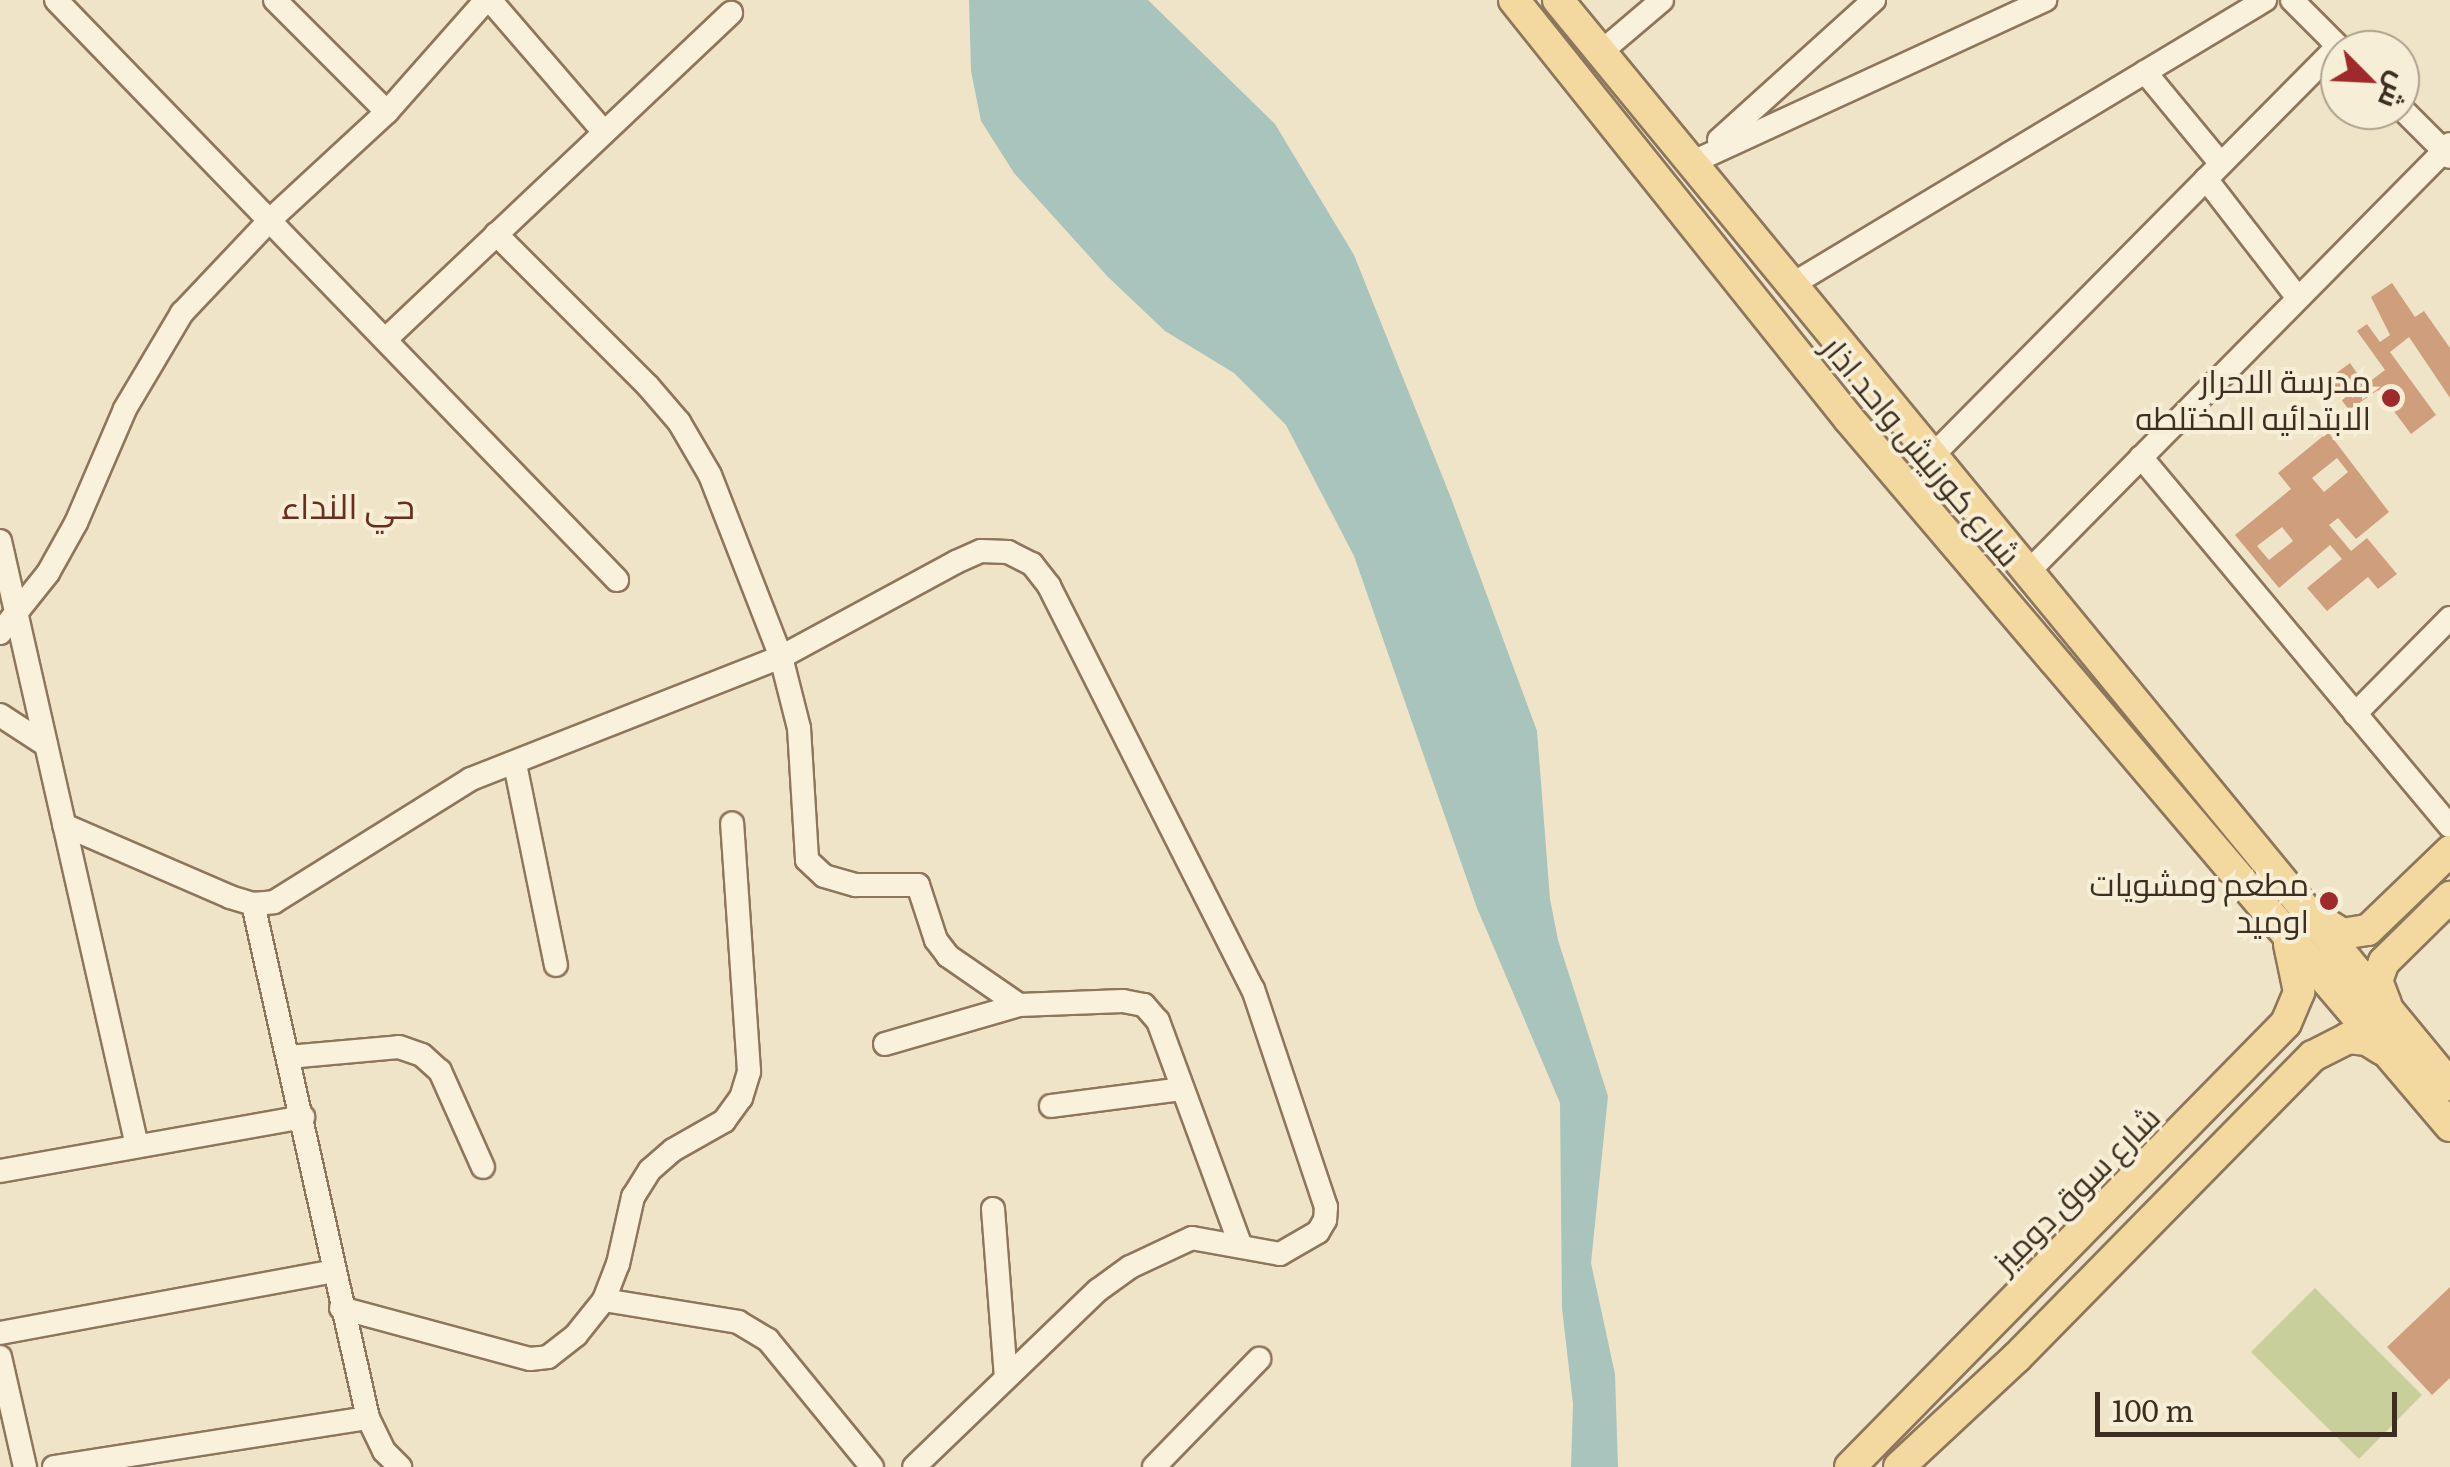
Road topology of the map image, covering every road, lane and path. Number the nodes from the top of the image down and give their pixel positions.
1 (56, 0) edge
2 (275, 0) edge
3 (488, 0) edge
4 (1514, 0) edge
5 (1558, 0) edge
6 (1662, 0) edge
7 (1874, 0) edge
8 (2046, 0) edge
9 (2292, 0) edge
10 (2250, 4) edge
11 (731, 12) dead end
12 (2322, 30) edge
13 (1601, 52) junction
14 (2320, 68) edge
15 (2146, 72) junction
16 (387, 112) junction
17 (2420, 125) edge
18 (604, 132) junction
19 (2448, 151) edge
20 (1697, 159) junction
21 (2214, 172) junction
22 (271, 219) junction
23 (496, 234) junction
24 (1793, 284) junction
25 (2298, 298) junction
26 (386, 338) junction
27 (1881, 394) junction
28 (1849, 419) junction
29 (1934, 454) junction
30 (2141, 456) junction
31 (0, 541) edge
32 (2030, 570) junction
33 (617, 580) dead end
34 (2450, 618) edge
35 (8, 625) edge
36 (781, 658) junction
37 (2356, 714) junction
38 (0, 715) edge
39 (46, 746) junction
40 (515, 764) junction
41 (732, 824) dead end
42 (64, 825) junction
43 (2450, 826) edge
44 (2450, 851) edge
45 (2450, 896) edge
46 (254, 904) junction
47 (2310, 912) junction
48 (2399, 924) junction
49 (2286, 937) junction
50 (556, 966) dead end
51 (1020, 1005) junction
52 (2392, 1016) junction
53 (885, 1044) dead end
54 (2389, 1056) junction
55 (288, 1057) junction
56 (2450, 1085) edge
57 (1182, 1089) junction
58 (1051, 1106) dead end
59 (303, 1117) junction
60 (2450, 1126) edge
61 (137, 1146) junction
62 (483, 1167) dead end
63 (0, 1171) edge
64 (993, 1209) dead end
65 (1241, 1246) junction
66 (333, 1271) junction
67 (604, 1300) junction
68 (341, 1308) junction
69 (0, 1333) edge
70 (0, 1357) edge
71 (1258, 1359) dead end
72 (1006, 1377) junction
73 (368, 1418) junction
74 (25, 1467) edge
75 (54, 1467) edge
76 (400, 1467) edge
77 (872, 1467) edge
78 (914, 1467) edge
79 (1154, 1467) edge
80 (1850, 1467) edge
81 (1899, 1467) edge

1 - 22 street
2 - 16 street
3 - 16 street
3 - 18 street
4 - 28 main road, شارع كورنيش واحد اذار
5 - 13 main road, شارع كورنيش واحد اذار
6 - 13 street
7 - 20 street
8 - 20 street
9 - 12 street
10 - 15 street
11 - 18 street
13 - 20 main road, شارع كورنيش واحد اذار
14 - 21 street
15 - 21 street
15 - 24 street
16 - 22 street
17 - 19 street
18 - 23 street
19 - 25 street
20 - 24 main road, شارع كورنيش واحد اذار
21 - 25 street
21 - 29 street
22 - 26 street
22 - 35 street
23 - 26 street
23 - 36 street
24 - 27 main road, شارع كورنيش واحد اذار
25 - 30 street
26 - 33 street
27 - 28 main road
27 - 29 main road, شارع كورنيش واحد اذار
28 - 49 main road, شارع كورنيش واحد اذار
29 - 32 main road, شارع كورنيش واحد اذار
30 - 32 street
30 - 37 street
31 - 35 street
32 - 47 main road, شارع كورنيش واحد اذار
34 - 37 street
35 - 39 street
36 - 40 street
36 - 51 street
36 - 65 street
37 - 43 street
38 - 39 street
39 - 42 street
40 - 46 street
40 - 50 street
41 - 67 street
42 - 46 street
42 - 61 street
44 - 48 main road
45 - 48 main road
46 - 55 street
47 - 48 main road
47 - 52 main road, شارع كورنيش واحد اذار
48 - 52 main road
49 - 54 main road, شارع كورنيش واحد اذار
49 - 80 main road, شارع سوق دوميز
51 - 53 street
51 - 57 street
52 - 56 main road, شارع كورنيش واحد اذار
54 - 60 main road, شارع كورنيش واحد اذار
54 - 81 main road
55 - 59 street
55 - 62 street
57 - 58 street
57 - 65 street
59 - 61 street
59 - 66 street
61 - 63 street
64 - 72 street
65 - 72 street
66 - 68 street
66 - 69 street
67 - 68 street
67 - 77 street
68 - 73 street
70 - 74 street
71 - 79 street
72 - 78 street
73 - 75 street
73 - 76 street

